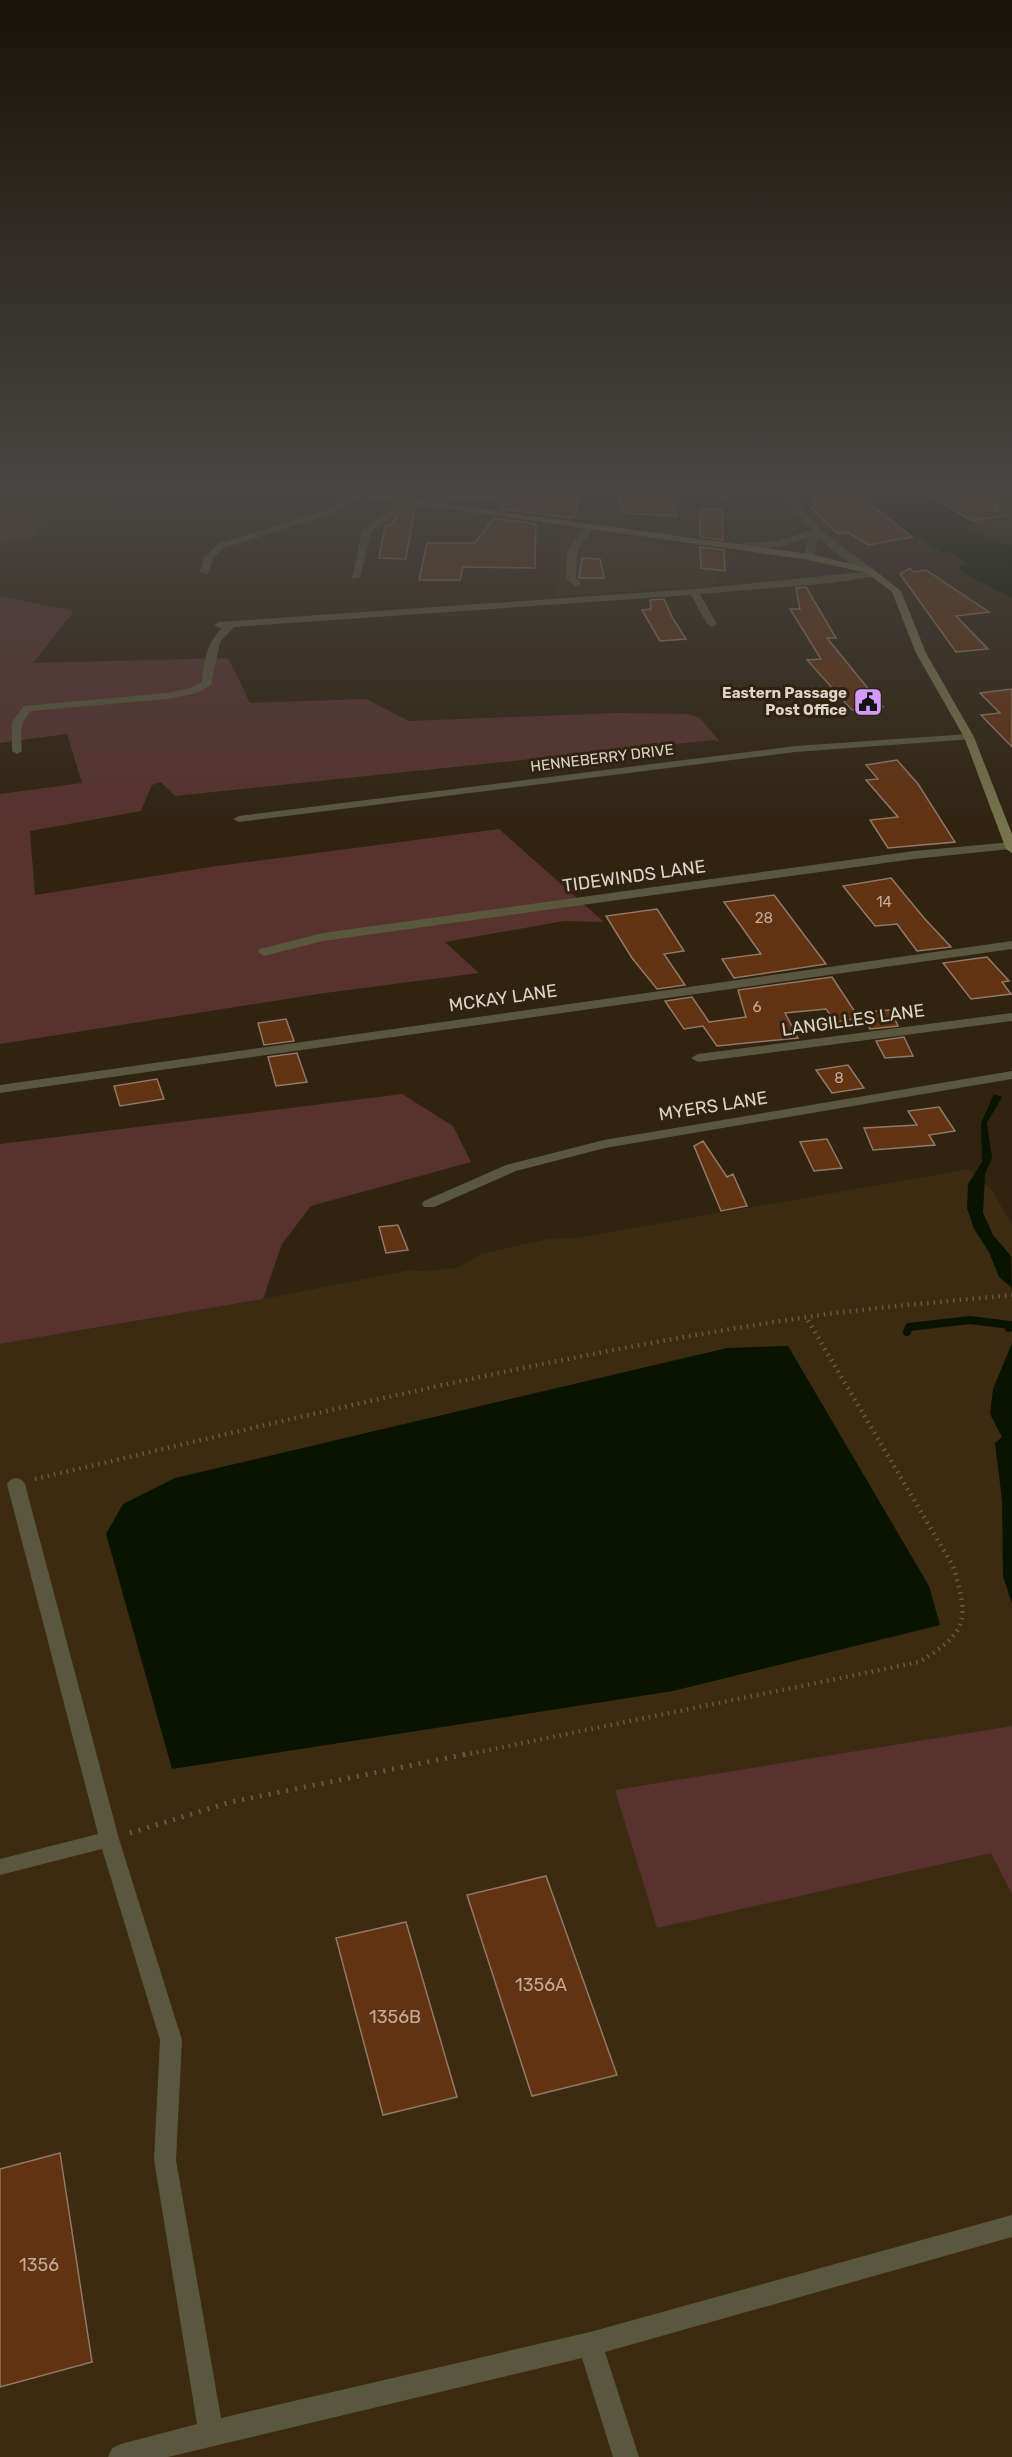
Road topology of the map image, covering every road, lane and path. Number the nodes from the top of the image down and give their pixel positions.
1 (569, 601) edge
2 (699, 601) edge
3 (903, 601) edge
4 (232, 624) junction
5 (712, 624) dead end
6 (219, 625) dead end
7 (969, 737) junction
8 (17, 751) dead end
9 (239, 819) dead end
10 (1011, 847) edge
11 (1012, 945) edge
12 (264, 952) dead end
13 (1012, 1017) edge
14 (698, 1058) dead end
15 (1012, 1075) edge
16 (0, 1089) edge
17 (429, 1204) dead end
18 (1012, 1295) edge
19 (806, 1317) junction
20 (16, 1484) joint
21 (109, 1839) junction
22 (0, 1867) edge
23 (1012, 2226) edge
24 (590, 2344) junction
25 (211, 2433) junction
26 (121, 2457) edge
27 (626, 2457) edge

1 - 4 street
2 - 5 street
3 - 7 main road
4 - 6 street
4 - 8 street
7 - 9 street, HENNEBERRY DRIVE
7 - 10 main road
10 - 12 street, TIDEWINDS LANE
11 - 16 street, MCKAY LANE
13 - 14 street, LANGILLES LANE
15 - 17 street, MYERS LANE
18 - 19 path
19 - 20 path
19 - 21 path
20 - 21 street
21 - 22 street
21 - 25 street
23 - 24 street
24 - 25 street
24 - 27 street
25 - 26 street

